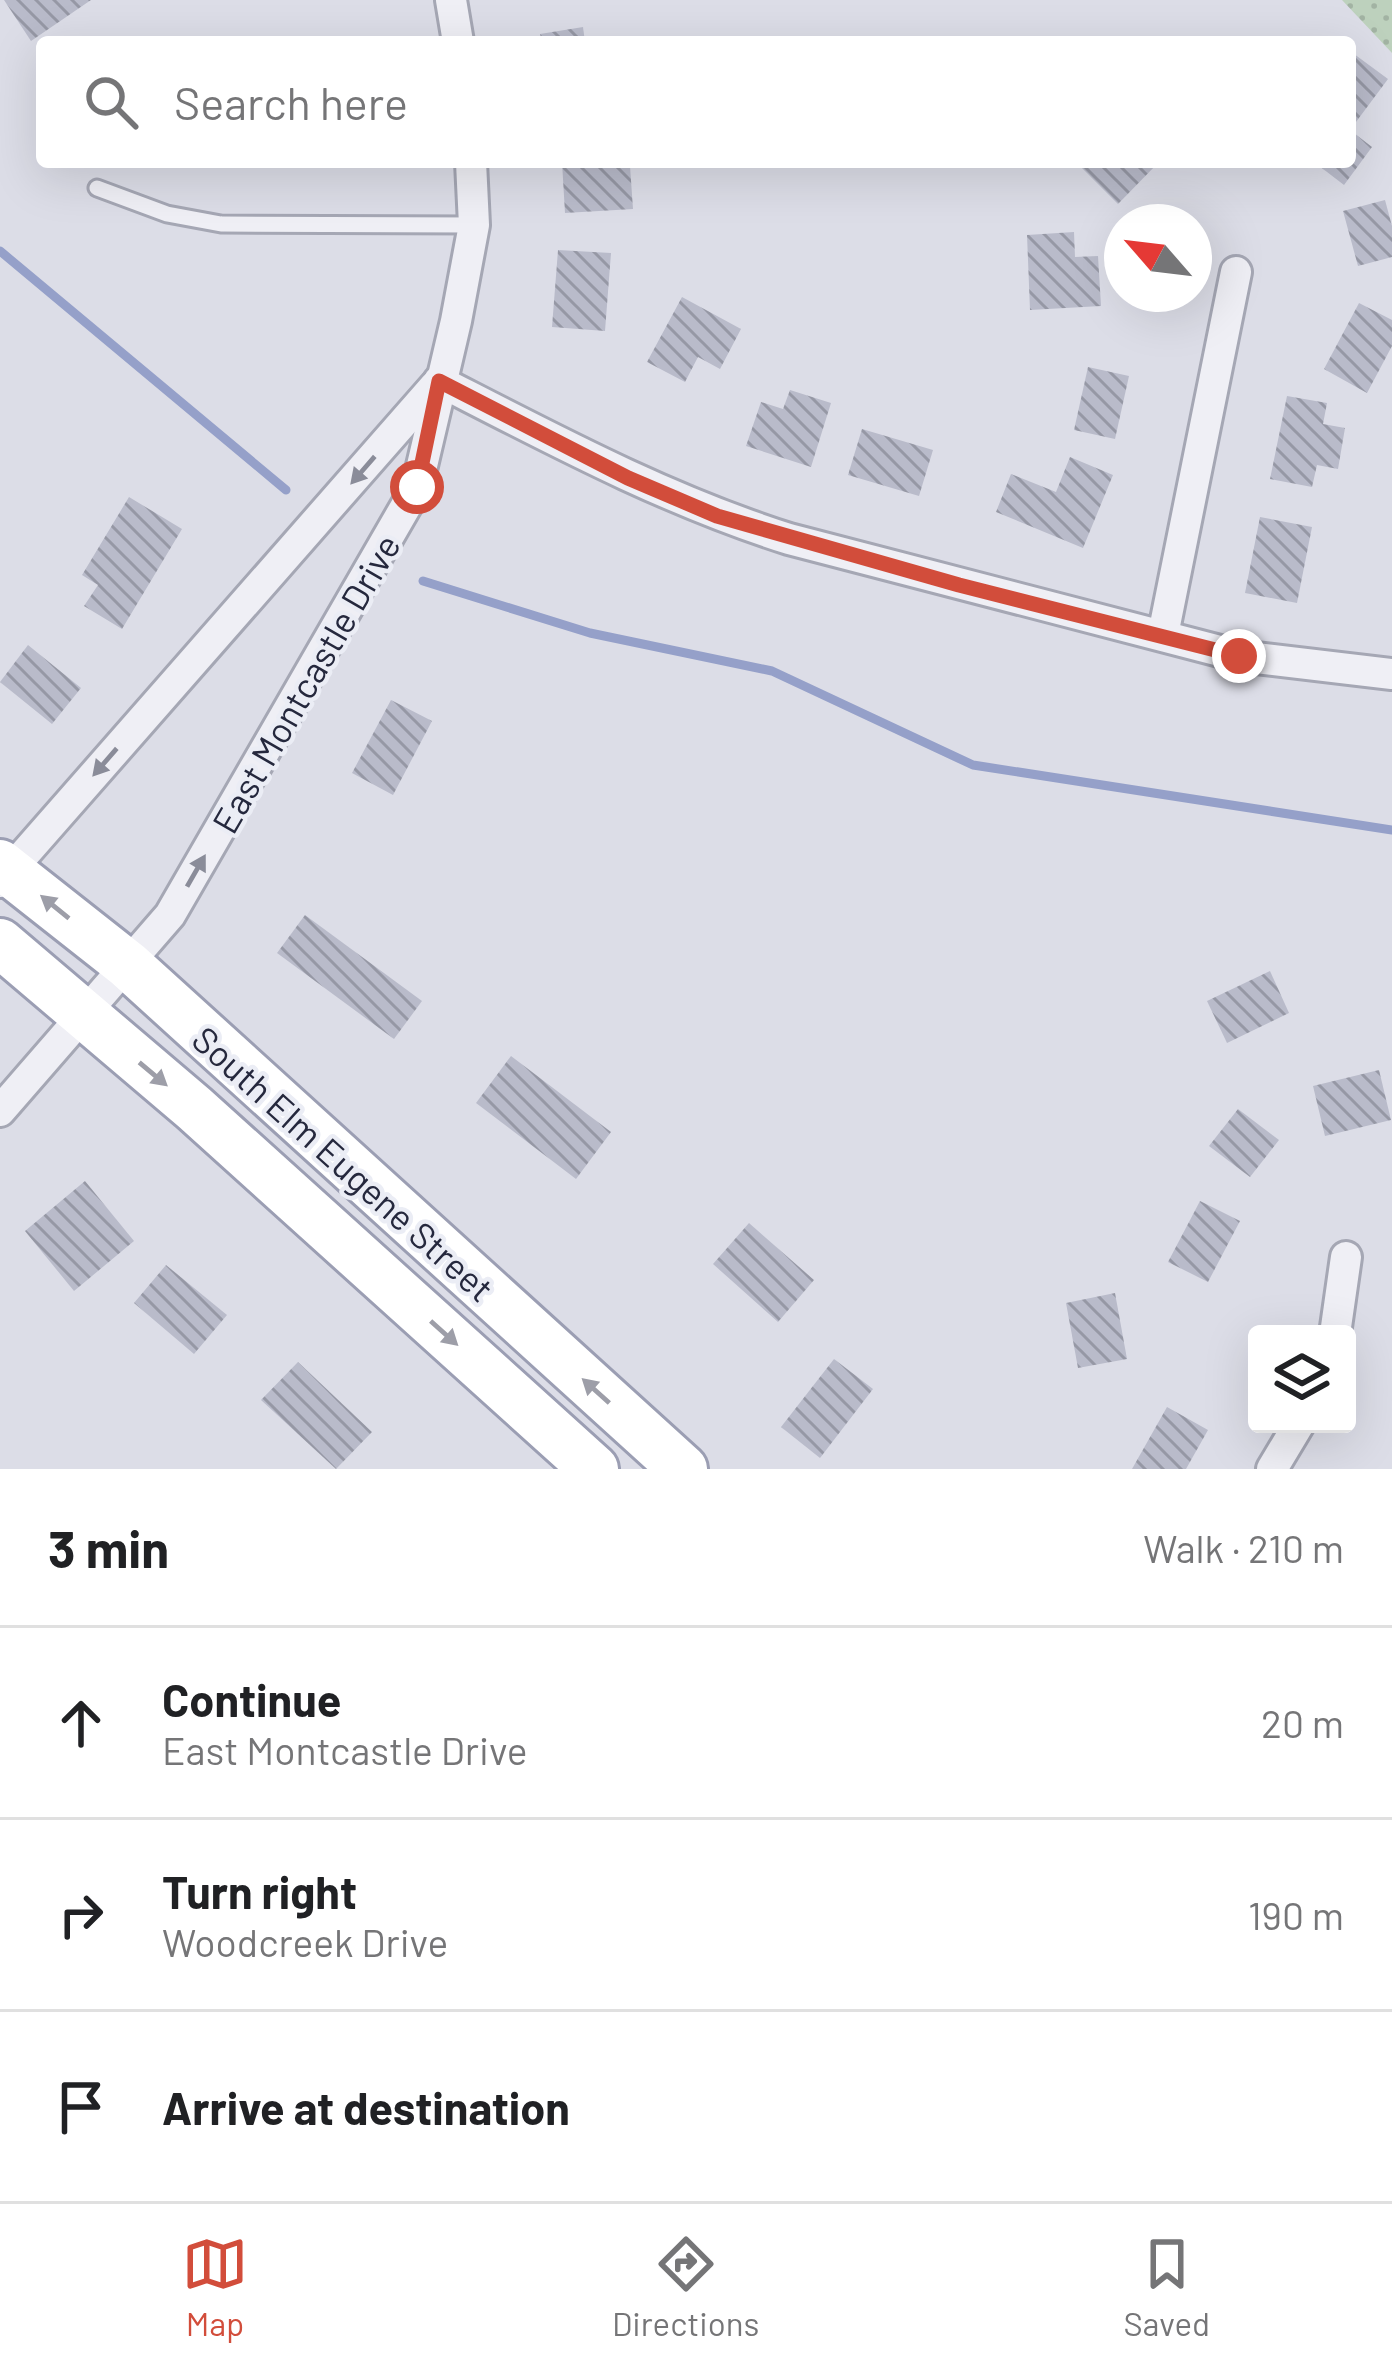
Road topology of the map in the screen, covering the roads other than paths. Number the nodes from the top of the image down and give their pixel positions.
1 (451, 0) edge
2 (457, 36) edge
3 (471, 168) edge
4 (97, 188) dead end
5 (474, 225) junction
6 (1236, 272) dead end
7 (439, 381) junction
8 (1163, 635) junction
9 (1392, 674) edge
10 (3, 872) edge
11 (0, 943) edge
12 (128, 965) junction
13 (85, 1017) junction
14 (0, 1112) edge
15 (1346, 1256) dead end
16 (1336, 1325) edge
17 (1294, 1433) edge
18 (594, 1469) edge
19 (682, 1469) edge
20 (1272, 1469) edge

1 - 2 street
3 - 5 street, East Montcastle Drive
4 - 5 lane
5 - 7 street, East Montcastle Drive
6 - 8 street
7 - 8 street
7 -> 10 street, East Montcastle Drive
12 -> 7 street, East Montcastle Drive
8 - 9 street
12 -> 10 main road, South Elm Eugene Street
11 - 13 main road, South Elm Eugene Street
12 - 13 street, East Montcastle Drive
19 -> 12 main road, South Elm Eugene Street
13 - 14 street, East Montcastle Drive
13 -> 18 main road, South Elm Eugene Street
15 - 16 street
17 - 20 street

